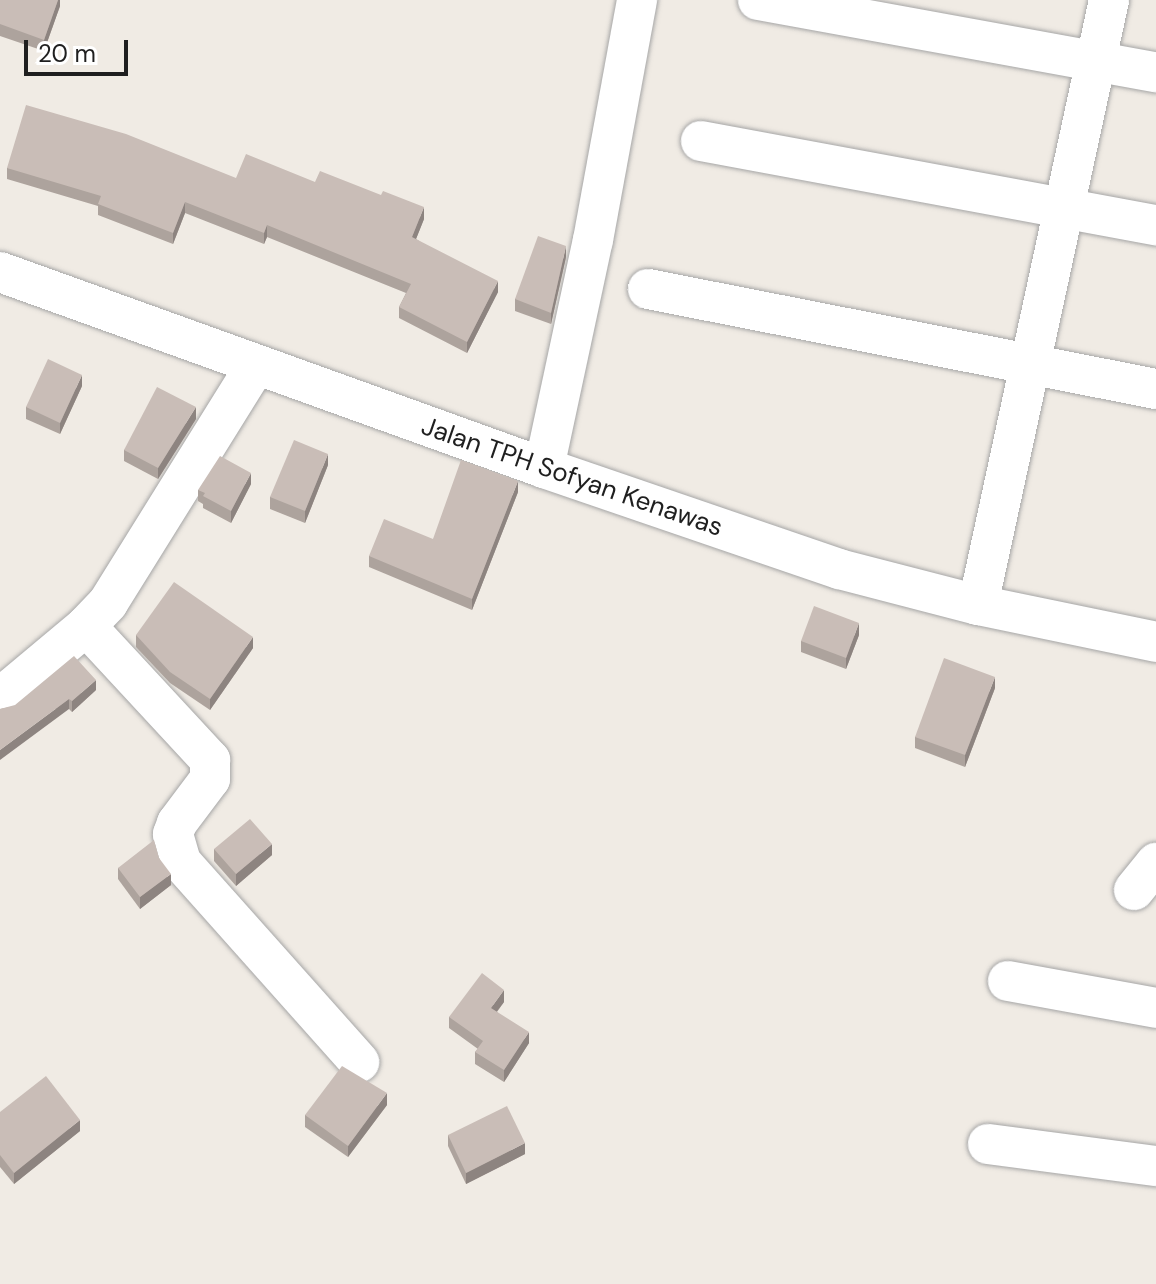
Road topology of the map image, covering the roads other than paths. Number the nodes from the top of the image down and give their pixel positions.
1 (637, 0) edge
2 (758, 0) edge
3 (1109, 0) edge
4 (857, 9) edge
5 (1095, 60) junction
6 (1156, 72) edge
7 (701, 141) dead end
8 (1064, 206) junction
9 (1156, 225) edge
10 (0, 272) edge
11 (648, 289) dead end
12 (256, 365) junction
13 (1029, 366) junction
14 (1156, 389) edge
15 (544, 468) junction
16 (978, 605) junction
17 (86, 626) junction
18 (1156, 642) edge
19 (0, 698) edge
20 (1008, 981) dead end
21 (1156, 1008) edge
22 (359, 1062) dead end
23 (988, 1144) dead end
24 (1156, 1166) edge

1 - 15 street
2 - 4 street
3 - 5 street
4 - 5 street
5 - 6 street
5 - 8 street
7 - 8 street
8 - 9 street
8 - 13 street
10 - 12 street, Jalan TPH Sofyan Kenawas
11 - 13 street
12 - 15 street, Jalan TPH Sofyan Kenawas
12 - 17 street
13 - 14 street
13 - 16 street
15 - 16 street, Jalan TPH Sofyan Kenawas
16 - 18 street, Jalan TPH Sofyan Kenawas
17 - 19 street
17 - 22 street
20 - 21 street
23 - 24 street

